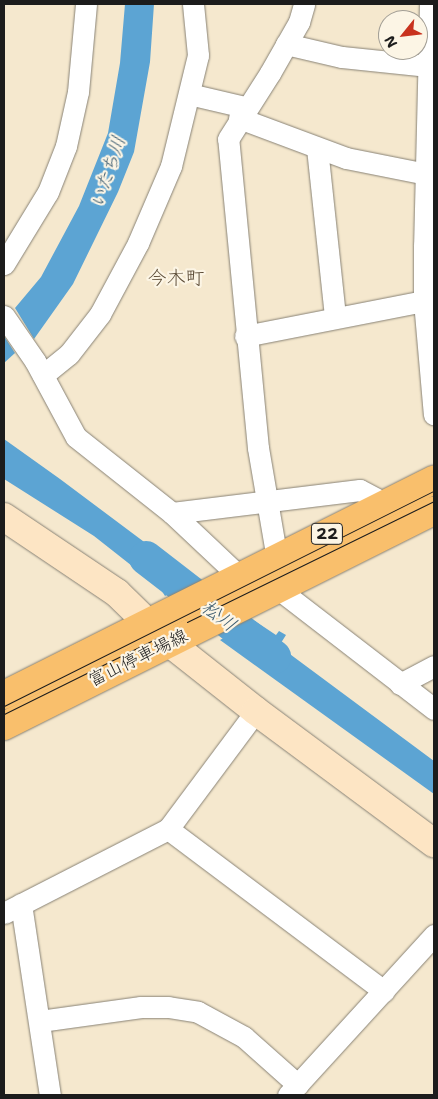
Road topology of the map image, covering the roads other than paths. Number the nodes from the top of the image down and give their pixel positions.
1 (86, 4) edge
2 (193, 4) edge
3 (304, 4) edge
4 (431, 4) edge
5 (286, 44) junction
6 (428, 66) junction
7 (189, 94) junction
8 (242, 113) junction
9 (317, 148) junction
10 (426, 174) junction
11 (429, 243) edge
12 (4, 264) edge
13 (424, 300) junction
14 (4, 316) edge
15 (335, 317) junction
16 (244, 336) junction
17 (432, 362) edge
18 (39, 368) junction
19 (434, 415) edge
20 (434, 480) edge
21 (264, 500) junction
22 (386, 504) junction
23 (434, 511) edge
24 (172, 513) junction
25 (4, 517) edge
26 (277, 559) junction
27 (230, 584) junction
28 (277, 588) junction
29 (148, 624) junction
30 (170, 643) junction
31 (434, 666) edge
32 (400, 684) junction
33 (4, 695) edge
34 (434, 709) edge
35 (256, 711) junction
36 (4, 726) edge
37 (168, 829) junction
38 (434, 843) edge
39 (13, 908) edge
40 (434, 935) edge
41 (384, 991) junction
42 (40, 1021) junction
43 (293, 1090) edge
44 (50, 1095) edge

1 - 12 street
2 - 7 street
3 - 5 street
4 - 6 street
5 - 6 street
5 - 8 street
6 - 10 street
7 - 8 street
7 - 18 street
8 - 9 street
8 - 16 street
9 - 10 street
9 - 15 street
10 - 11 street
11 - 13 street
13 - 15 street
13 - 17 street
14 - 18 street
15 - 16 street
16 - 21 street
17 - 19 street
18 - 24 street
20 - 22 main road, 富山停車場線 / 22
21 - 22 street
21 - 24 street
21 - 26 street
22 - 26 main road, 富山停車場線 / 22
23 - 28 main road, 富山停車場線 / 22
24 - 27 street
25 - 29 street
26 - 27 main road, 富山停車場線 / 22
27 - 29 main road, 富山停車場線 / 22
28 - 30 main road, 富山停車場線 / 22
28 - 32 street
29 - 30 street
29 - 33 main road, 富山停車場線 / 22
30 - 35 street
30 - 36 main road, 富山停車場線 / 22
31 - 32 street
32 - 34 street
35 - 37 street
35 - 38 street
37 - 39 street
37 - 41 street
39 - 42 street
40 - 41 street
41 - 43 street
42 - 43 street
42 - 44 street

